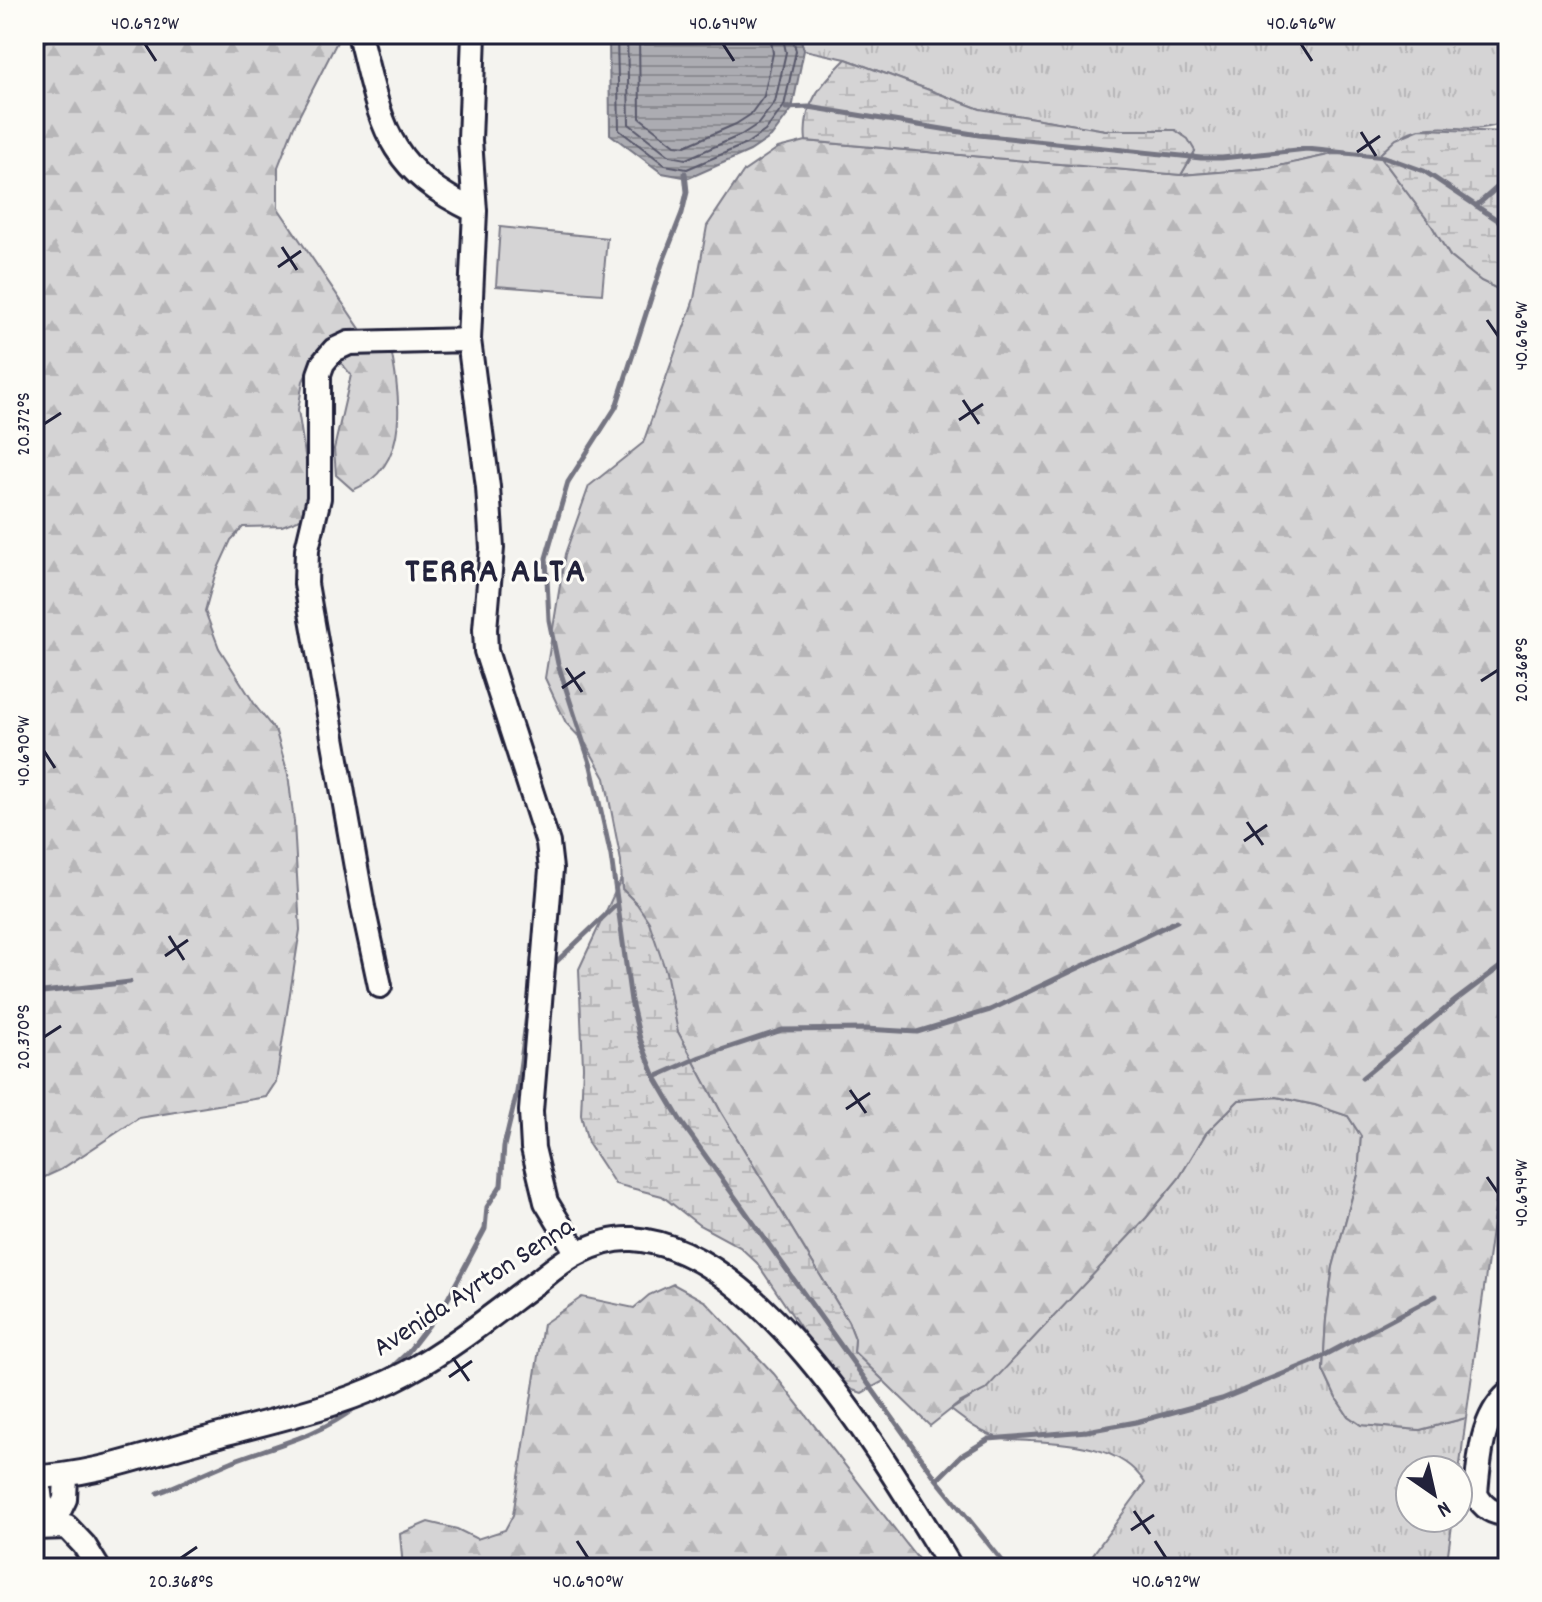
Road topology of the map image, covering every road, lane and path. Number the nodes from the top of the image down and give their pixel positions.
1 (359, 34) edge
2 (474, 34) edge
3 (475, 211) junction
4 (469, 340) junction
5 (380, 986) dead end
6 (577, 1253) junction
7 (1508, 1394) edge
8 (66, 1476) junction
9 (36, 1477) edge
10 (1508, 1514) edge
11 (43, 1527) edge
12 (98, 1568) edge
13 (951, 1568) edge

1 - 3 street
2 - 3 street
3 - 4 street
4 - 5 street
4 - 6 street
6 - 8 street, Avenida Ayrton Senna
6 - 13 street, Avenida Ayrton Senna
7 - 10 street
8 - 9 street, Avenida Ayrton Senna
8 - 11 street
9 - 11 street
11 - 12 street

